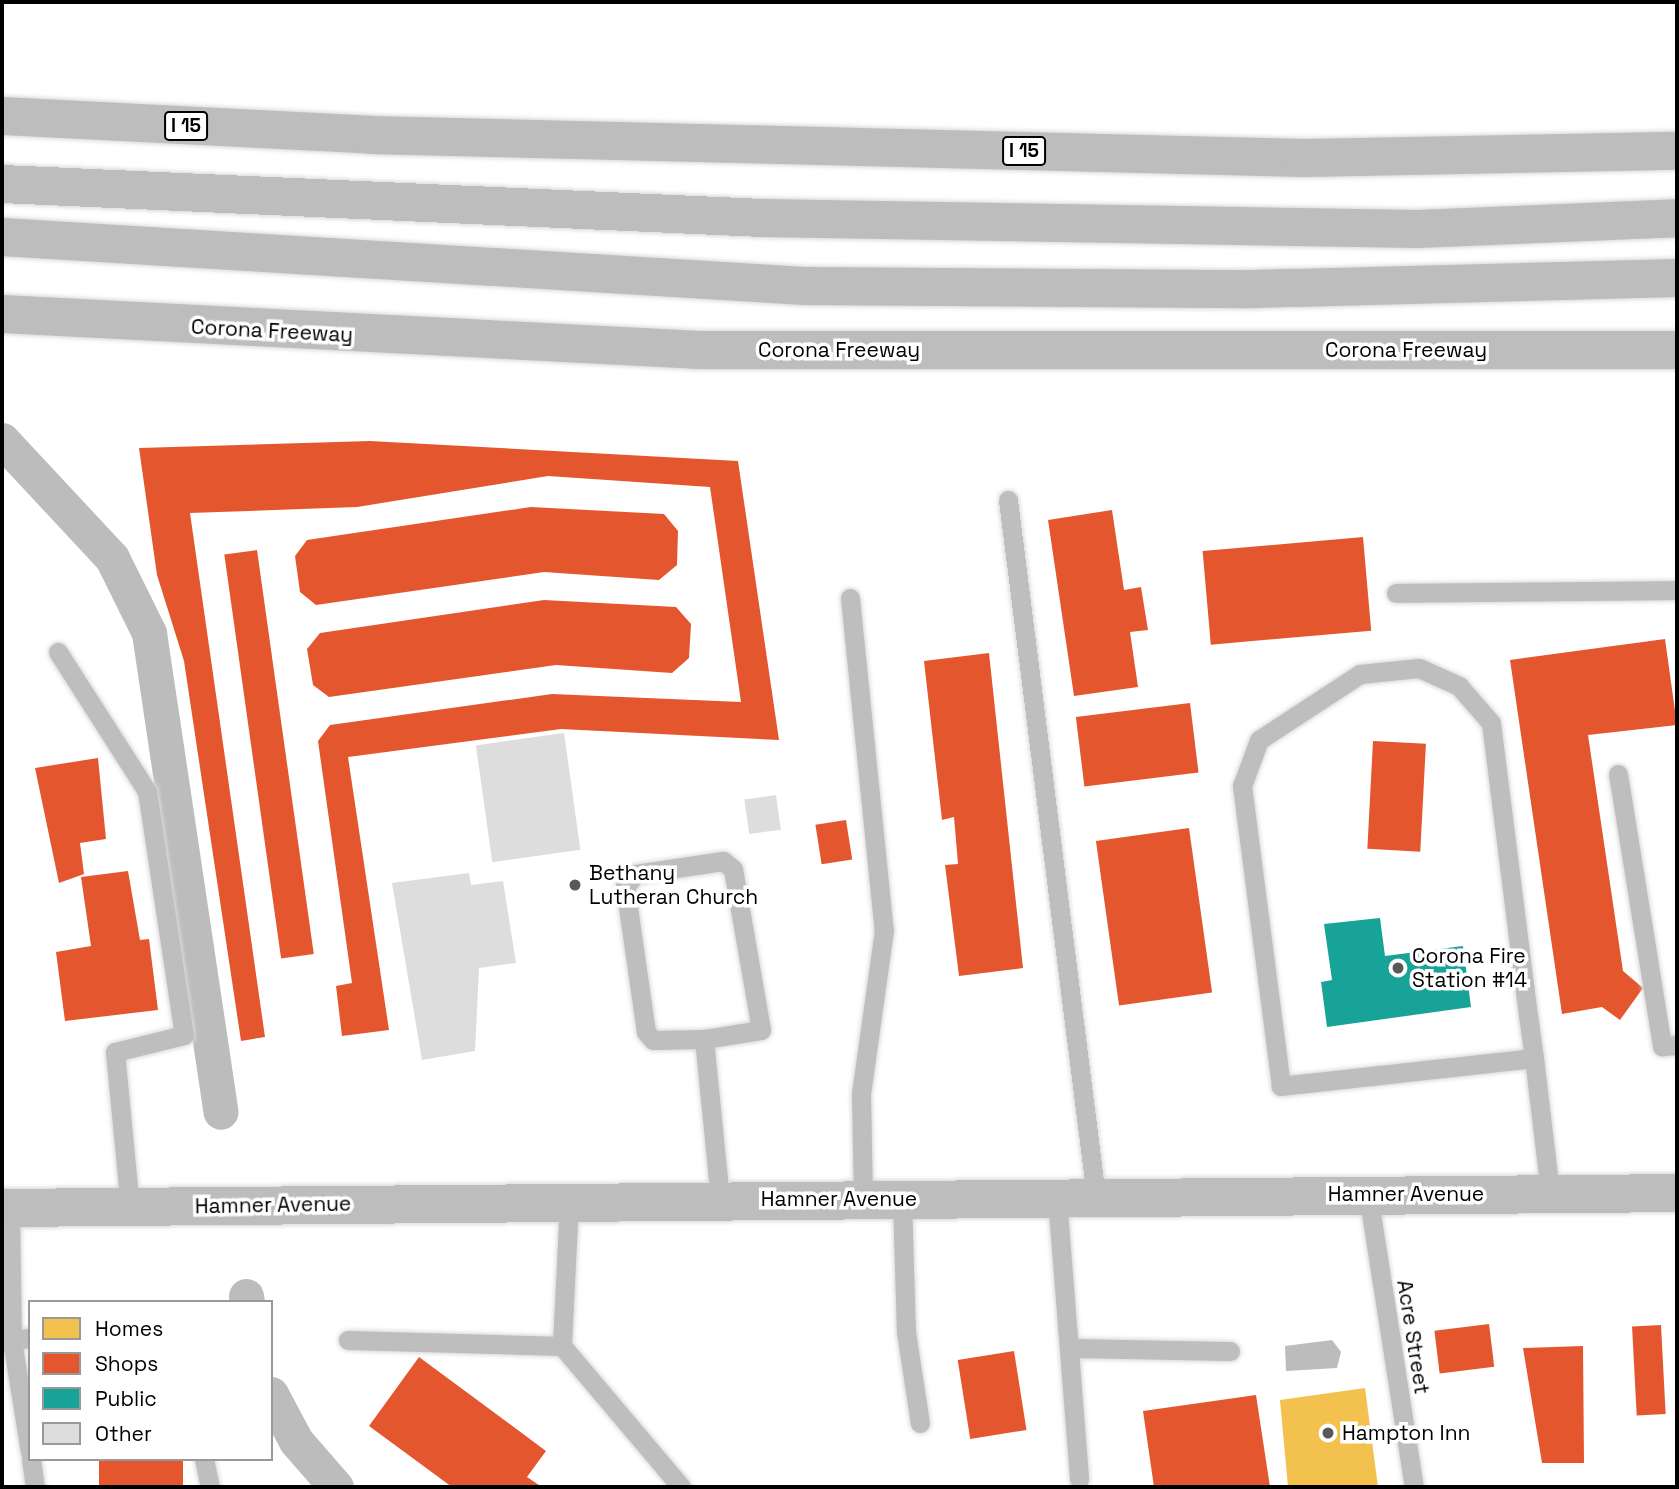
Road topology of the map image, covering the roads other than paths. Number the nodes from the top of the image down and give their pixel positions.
1 (2, 116) edge
2 (1677, 151) edge
3 (2, 184) edge
4 (1677, 218) edge
5 (2, 237) edge
6 (1677, 278) edge
7 (2, 314) edge
8 (200, 327) junction
9 (2, 331) edge
10 (1677, 350) edge
11 (1008, 500) dead end
12 (1677, 590) edge
13 (1396, 593) dead end
14 (850, 598) dead end
15 (58, 652) dead end
16 (1618, 774) dead end
17 (704, 1039) junction
18 (1677, 1045) edge
19 (1534, 1058) junction
20 (1677, 1193) edge
21 (1368, 1194) junction
22 (1550, 1194) junction
23 (1096, 1197) junction
24 (1057, 1198) junction
25 (863, 1199) junction
26 (902, 1199) junction
27 (720, 1200) junction
28 (569, 1202) junction
29 (130, 1207) junction
30 (6, 1208) edge
31 (15, 1340) edge
32 (348, 1340) dead end
33 (562, 1346) junction
34 (1069, 1348) junction
35 (1230, 1351) dead end
36 (919, 1423) dead end
37 (28, 1437) edge
38 (31, 1461) edge
39 (204, 1461) edge
40 (1079, 1479) dead end
41 (35, 1487) edge
42 (210, 1487) edge
43 (681, 1487) edge
44 (1414, 1487) edge

1 - 2 main road, I 15
3 - 4 main road
5 - 6 main road
7 - 8 main road, Corona Freeway
8 - 9 main road
8 - 10 main road, Corona Freeway
11 - 23 lane
12 - 13 lane
14 - 25 lane
15 - 29 lane
16 - 18 lane
17 - 17 lane
17 - 27 lane
19 - 19 lane
19 - 22 lane
20 - 22 main road, Hamner Avenue
21 - 22 main road, Hamner Avenue
21 - 23 main road, Hamner Avenue
21 - 44 lane, Acre Street
23 - 24 main road, Hamner Avenue
24 - 26 main road, Hamner Avenue
24 - 34 lane
25 - 26 main road, Hamner Avenue
25 - 27 main road, Hamner Avenue
26 - 36 lane
27 - 28 main road, Hamner Avenue
28 - 29 main road, Hamner Avenue
28 - 33 lane
29 - 30 main road, Hamner Avenue
30 - 31 lane
31 - 37 lane
32 - 33 lane
33 - 43 lane
34 - 35 lane
34 - 40 lane
38 - 41 lane
39 - 42 lane

